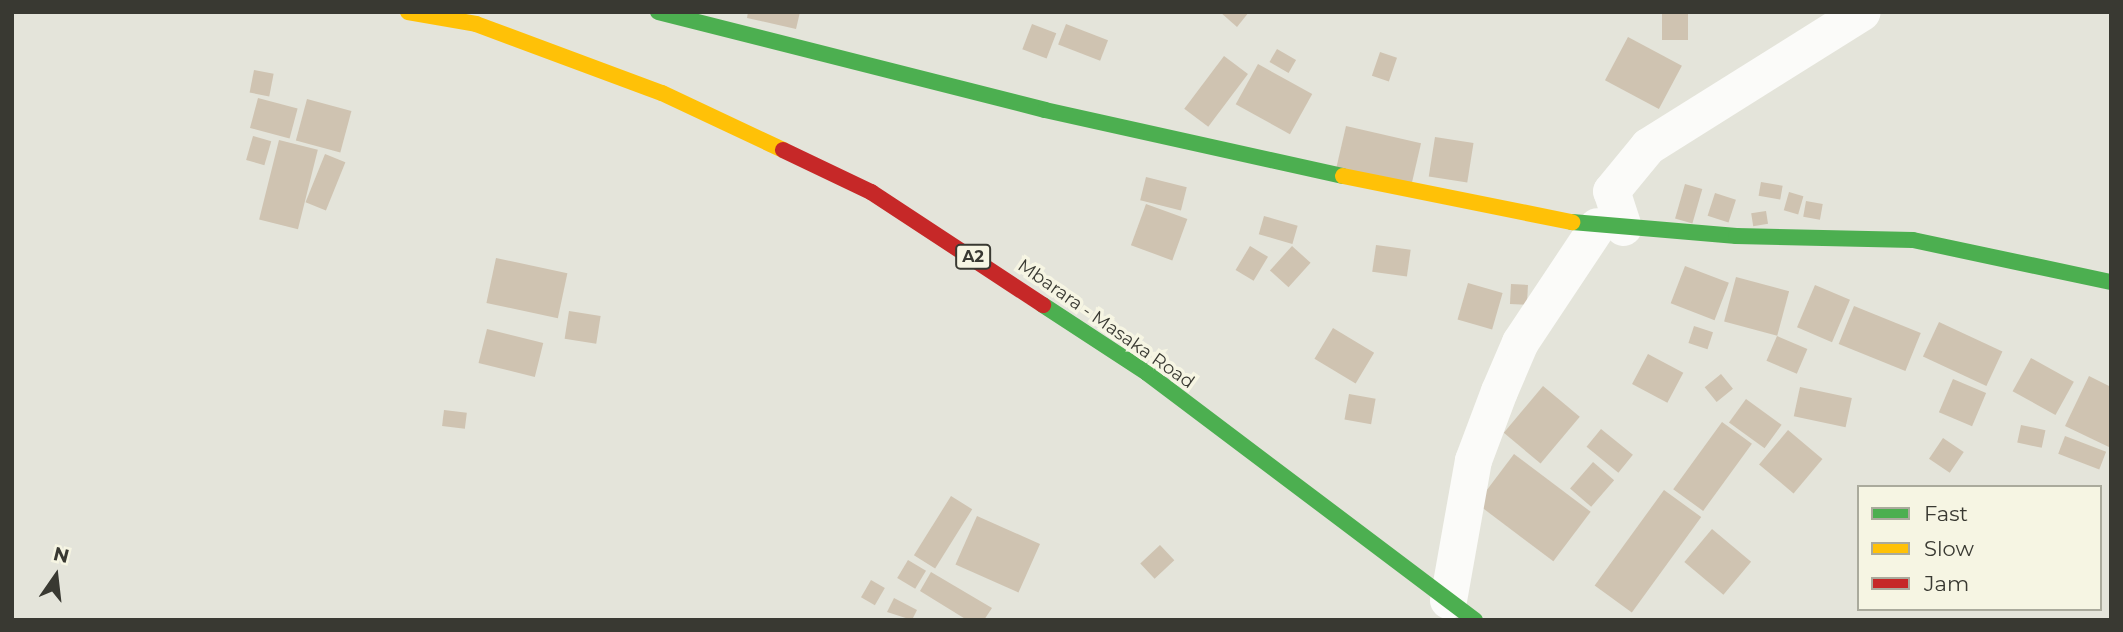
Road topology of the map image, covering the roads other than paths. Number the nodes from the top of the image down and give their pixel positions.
1 (408, 12) edge
2 (658, 12) edge
3 (1862, 12) edge
4 (488, 18) edge
5 (1610, 226) junction
6 (2111, 282) edge
7 (1462, 610) edge

1 - 4 main road, Mbarara - Masaka Road / A2
2 - 5 main road
3 - 5 street
4 - 7 main road, Mbarara - Masaka Road / A2
5 - 6 main road
5 - 7 street

